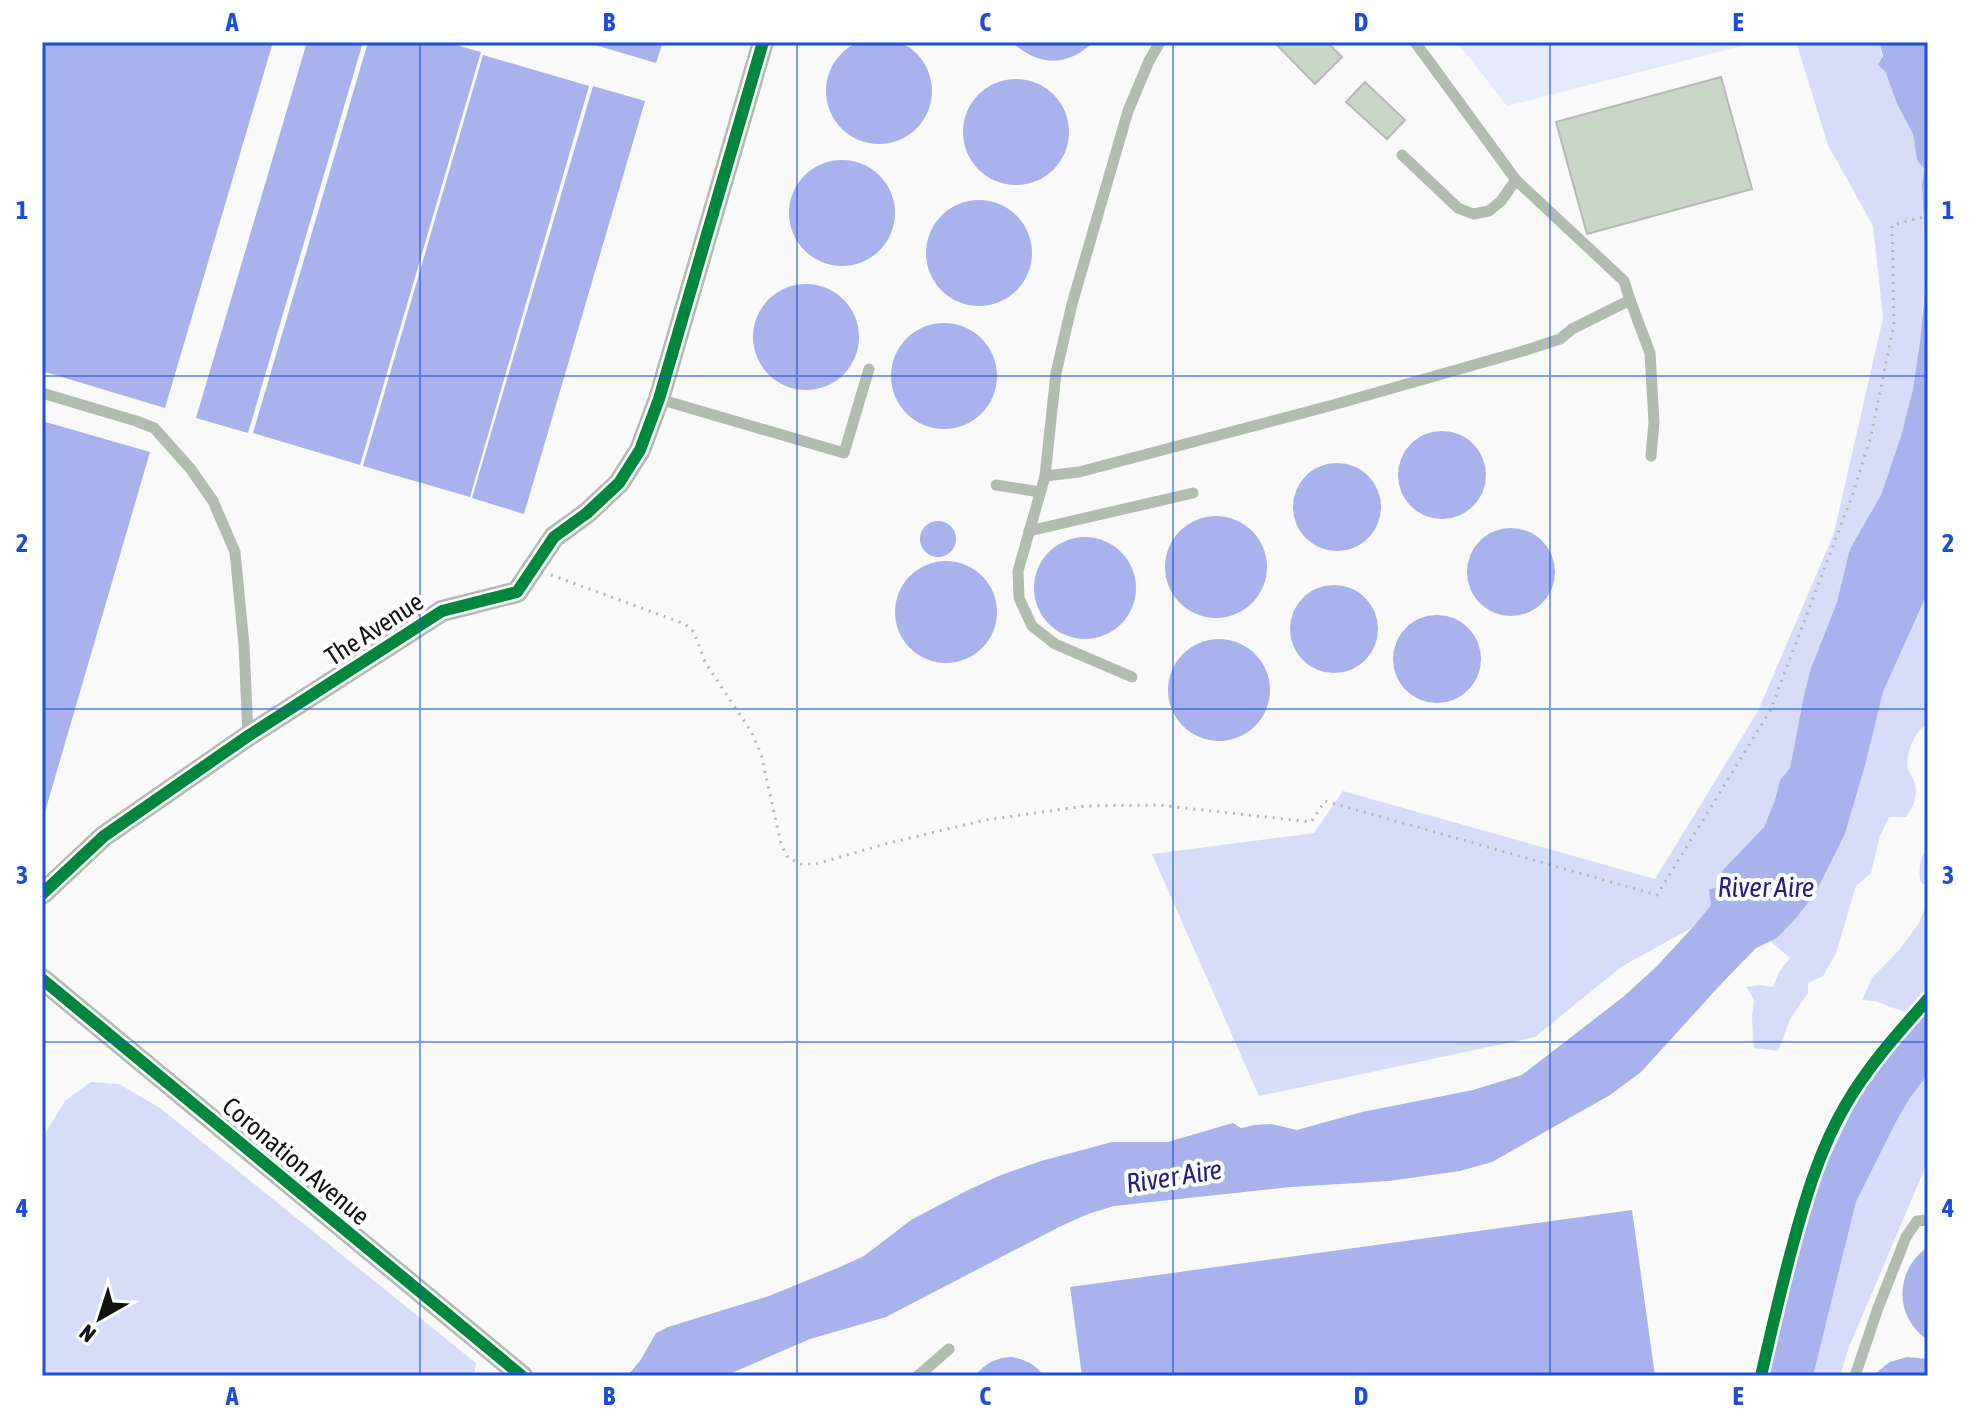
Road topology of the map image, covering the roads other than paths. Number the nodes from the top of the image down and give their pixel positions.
1 (763, 42) edge
2 (1160, 42) edge
3 (1415, 42) edge
4 (1402, 155) dead end
5 (1516, 180) junction
6 (1630, 300) junction
7 (869, 369) dead end
8 (42, 393) edge
9 (659, 399) junction
10 (1651, 456) dead end
11 (1045, 476) junction
12 (996, 485) dead end
13 (1040, 492) junction
14 (1193, 493) dead end
15 (1029, 531) junction
16 (1132, 677) dead end
17 (248, 736) junction
18 (42, 894) edge
19 (42, 979) edge
20 (1928, 1220) edge
21 (949, 1349) dead end
22 (518, 1375) edge
23 (918, 1376) edge
24 (1855, 1376) edge

1 - 9 street, The Avenue
2 - 11 lane
3 - 5 lane
4 - 5 lane
5 - 6 lane
6 - 10 lane
6 - 11 lane
7 - 9 lane
8 - 17 lane
9 - 17 street, The Avenue
11 - 13 lane
12 - 13 lane
13 - 15 lane
14 - 15 lane
15 - 16 lane
17 - 18 street, The Avenue
19 - 22 street, Coronation Avenue
20 - 24 lane
21 - 23 lane

